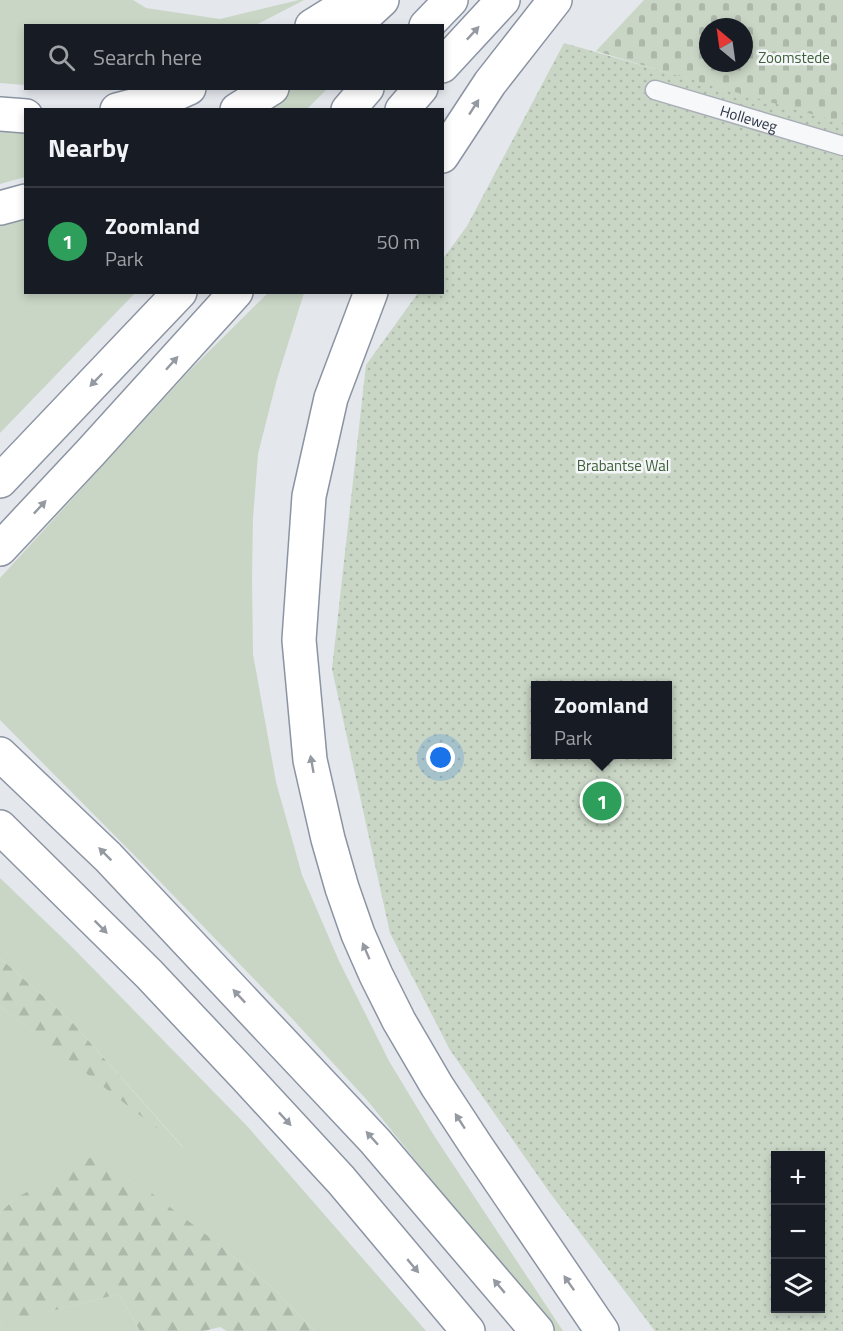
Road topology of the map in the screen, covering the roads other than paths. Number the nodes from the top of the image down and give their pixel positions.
1 (354, 0) edge
2 (382, 0) edge
3 (451, 0) edge
4 (503, 0) edge
5 (555, 0) edge
6 (315, 24) edge
7 (356, 24) edge
8 (428, 24) edge
9 (444, 64) edge
10 (184, 90) edge
11 (269, 90) edge
12 (365, 90) edge
13 (420, 90) edge
14 (654, 90) dead end
15 (125, 108) edge
16 (240, 108) edge
17 (350, 108) edge
18 (404, 108) edge
19 (0, 114) edge
20 (24, 116) edge
21 (843, 146) edge
22 (444, 153) edge
23 (24, 202) edge
24 (0, 208) edge
25 (178, 294) edge
26 (234, 294) edge
27 (370, 294) edge
28 (0, 481) edge
29 (0, 549) edge
30 (0, 754) edge
31 (0, 827) edge
32 (468, 1331) edge
33 (537, 1331) edge
34 (602, 1331) edge

1 - 6 highway
2 - 7 highway
3 - 8 highway
9 -> 4 highway
22 -> 5 highway
10 - 15 highway
11 - 16 highway
12 - 17 highway
13 - 18 highway
14 - 21 street, Holleweg
19 - 20 highway
23 - 24 highway
25 -> 28 highway
29 -> 26 highway
34 -> 27 highway
33 -> 30 highway
31 -> 32 highway

